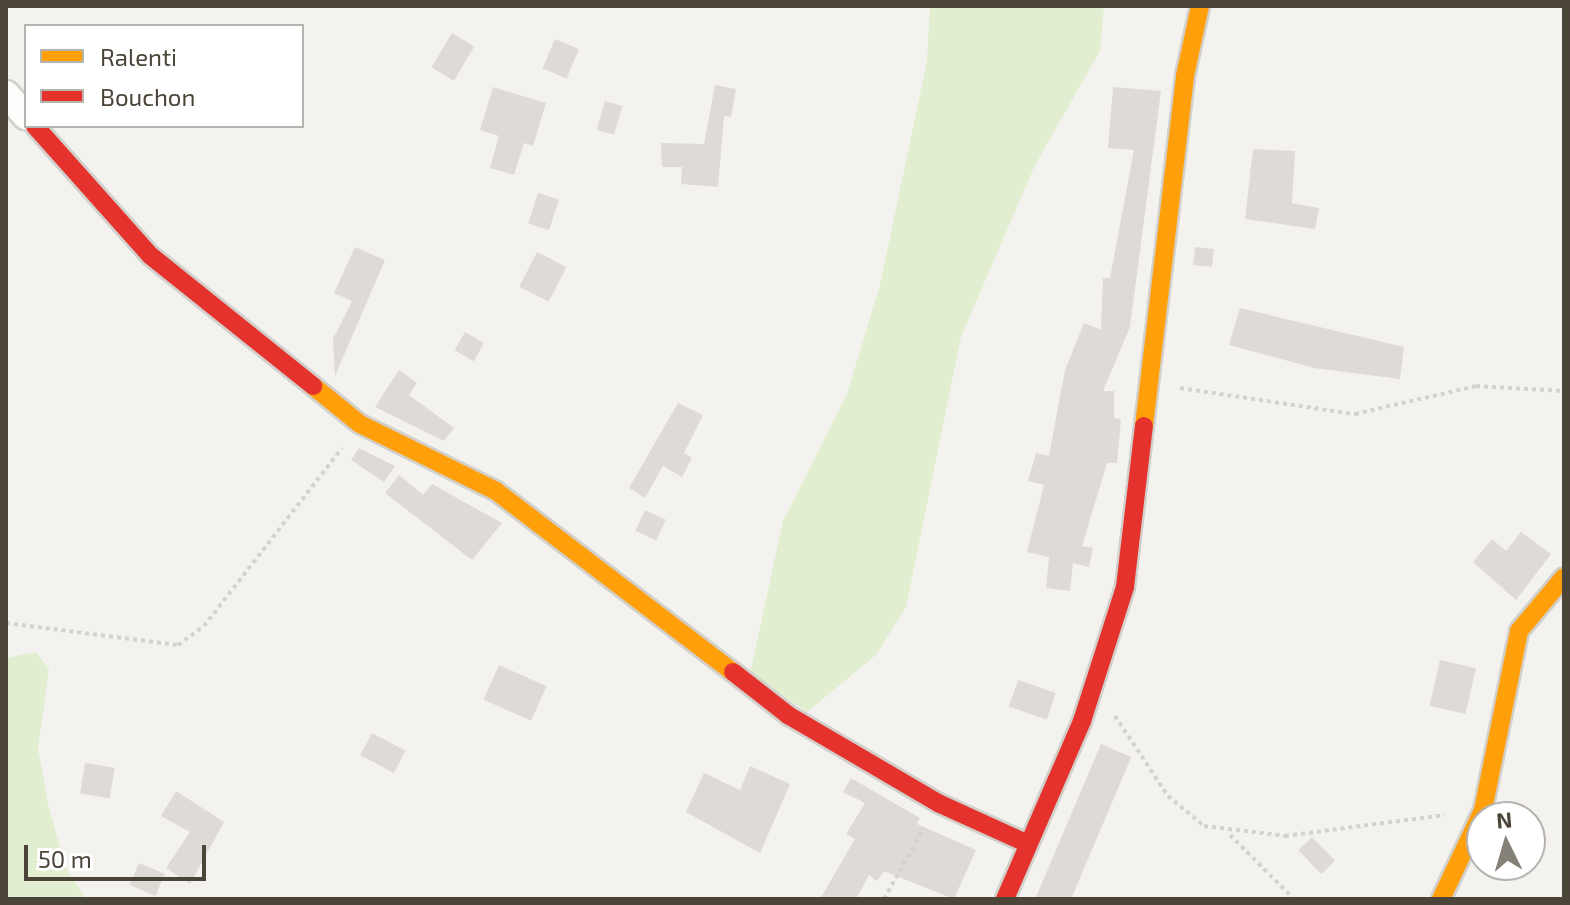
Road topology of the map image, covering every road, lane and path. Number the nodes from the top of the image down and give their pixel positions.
1 (1200, 6) edge
2 (6, 94) edge
3 (24, 114) edge
4 (37, 128) edge
5 (1151, 383) junction
6 (1564, 391) edge
7 (360, 424) junction
8 (1564, 577) edge
9 (6, 623) edge
10 (1093, 688) junction
11 (1485, 801) edge
12 (938, 803) junction
13 (1466, 812) edge
14 (1228, 834) junction
15 (1026, 843) junction
16 (1466, 846) edge
17 (884, 899) edge
18 (1005, 899) edge
19 (1294, 899) edge
20 (1441, 899) edge

1 - 5 street
2 - 3 street
4 - 7 street
5 - 6 path
5 - 10 street
7 - 9 path
7 - 12 street
8 - 11 street
10 - 14 path
10 - 15 street
12 - 15 street
12 - 17 path
13 - 14 path
14 - 19 path
15 - 18 street
16 - 20 street

